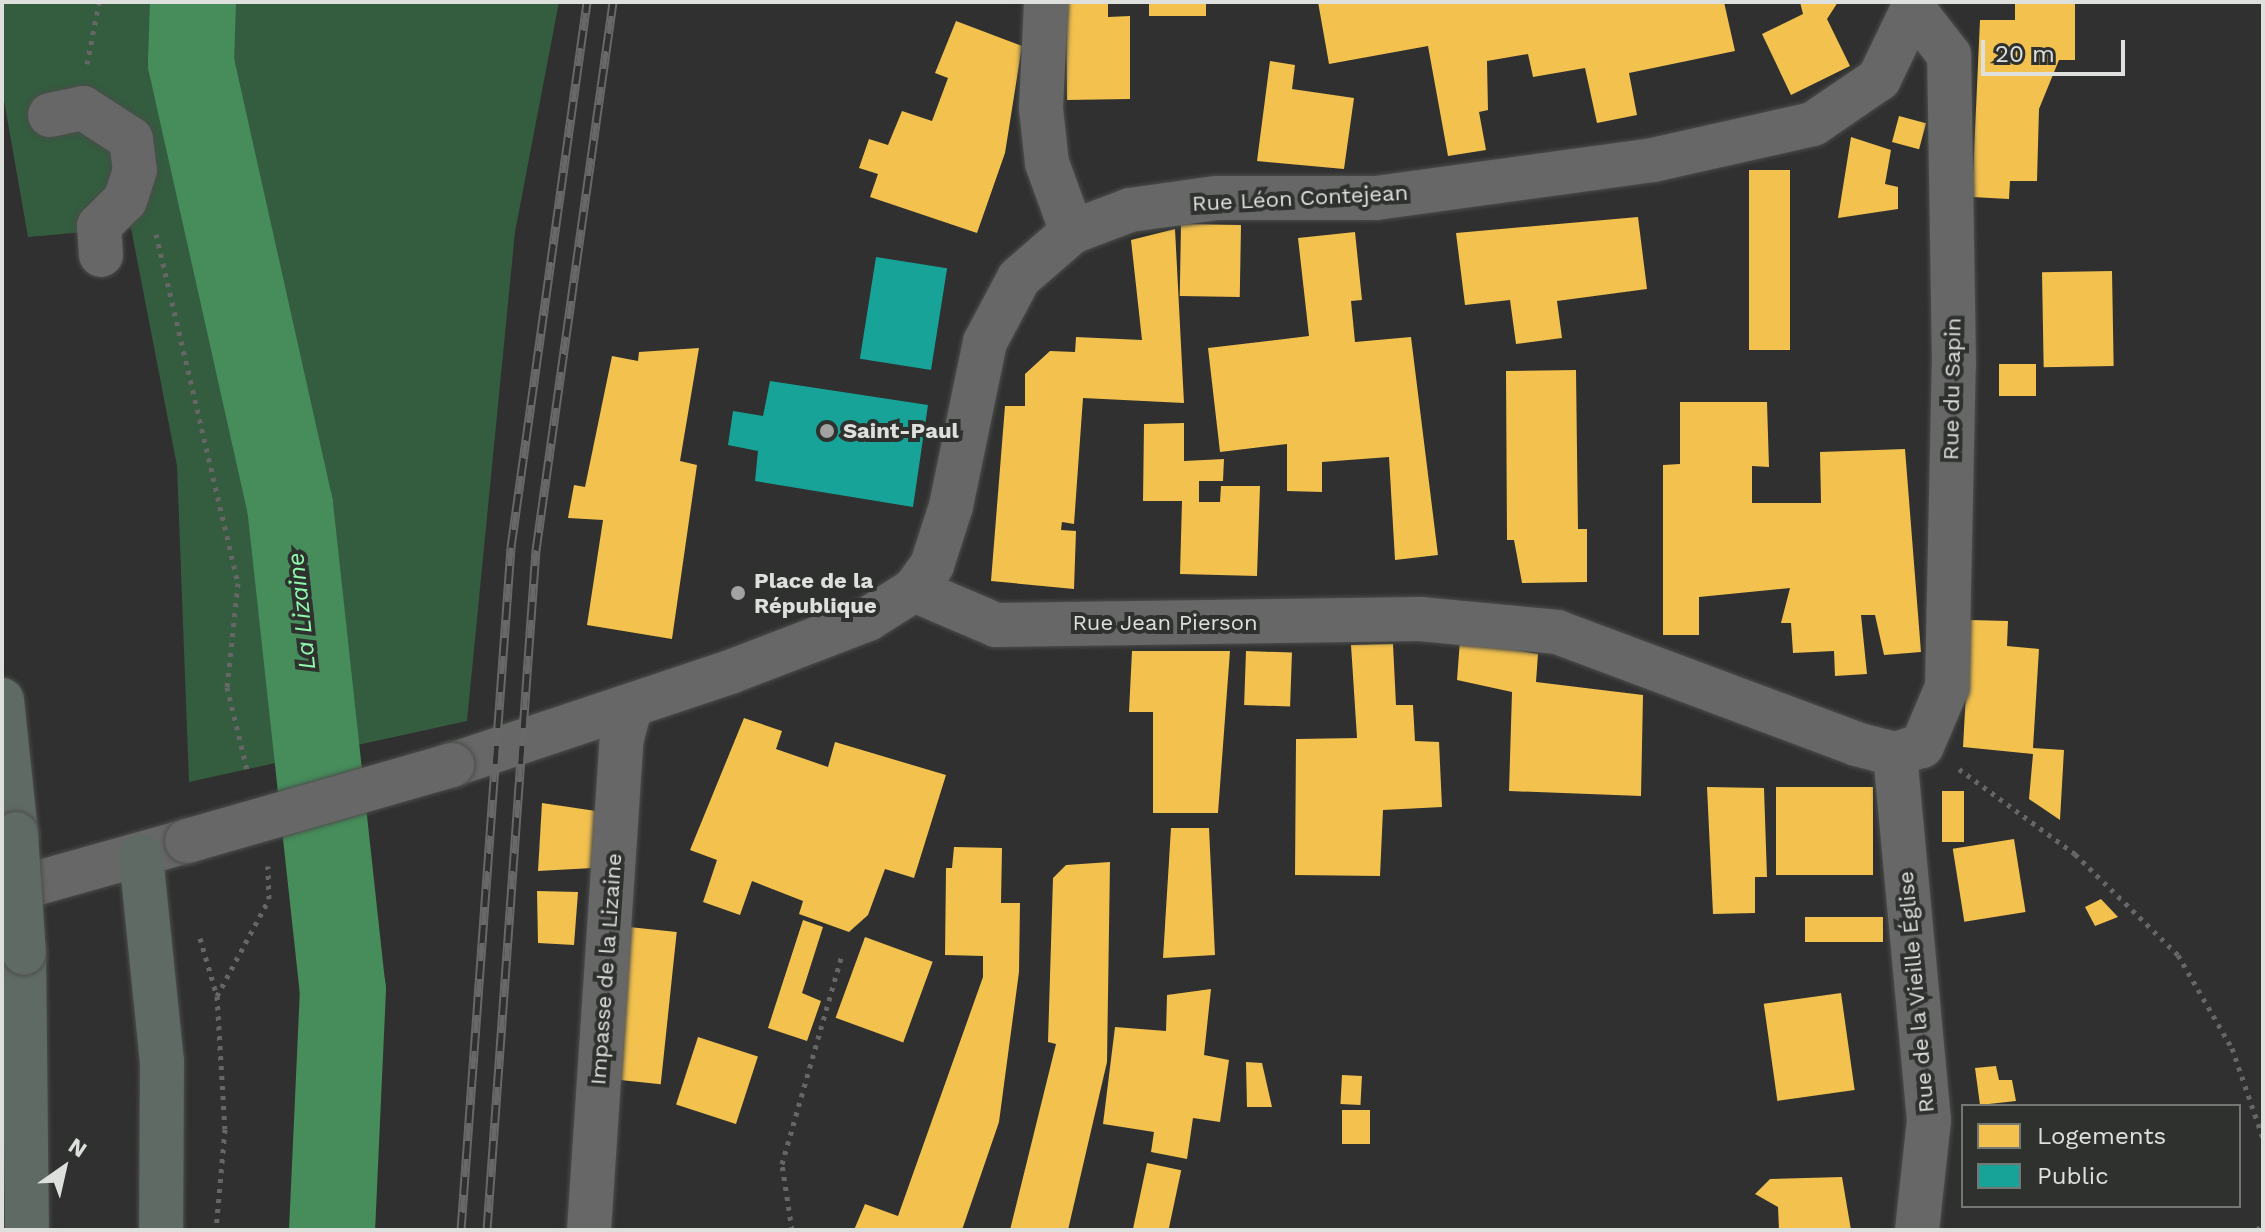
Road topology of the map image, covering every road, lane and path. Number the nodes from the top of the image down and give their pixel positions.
1 (99, 2) edge
2 (1046, 2) edge
3 (1915, 6) edge
4 (67, 112) joint
5 (126, 195) junction
6 (1072, 232) junction
7 (101, 255) dead end
8 (914, 590) junction
9 (2, 700) edge
10 (630, 709) junction
11 (1908, 750) junction
12 (251, 785) dead end
13 (141, 856) junction
14 (268, 861) dead end
15 (2, 893) edge
16 (842, 955) dead end
17 (217, 996) dead end
18 (2263, 1138) edge
19 (2263, 1224) edge
20 (27, 1230) edge
21 (161, 1230) edge
22 (589, 1230) edge
23 (792, 1230) edge
24 (1917, 1230) edge
25 (2257, 1230) edge

1 - 4 path
2 - 6 street
3 - 6 street, Rue Léon Contejean
3 - 11 street, Rue du Sapin
4 - 5 street
5 - 7 street
5 - 12 path
6 - 8 street, Rue Léon Contejean
8 - 10 street
8 - 11 street, Rue Jean Pierson
9 - 20 main road, bridge
10 - 13 street, bridge
10 - 22 street, Impasse de la Lizaine
11 - 18 path
11 - 24 street, Rue de la Vieille Église
13 - 15 street
13 - 21 main road
14 - 17 path
16 - 23 path
19 - 25 path

